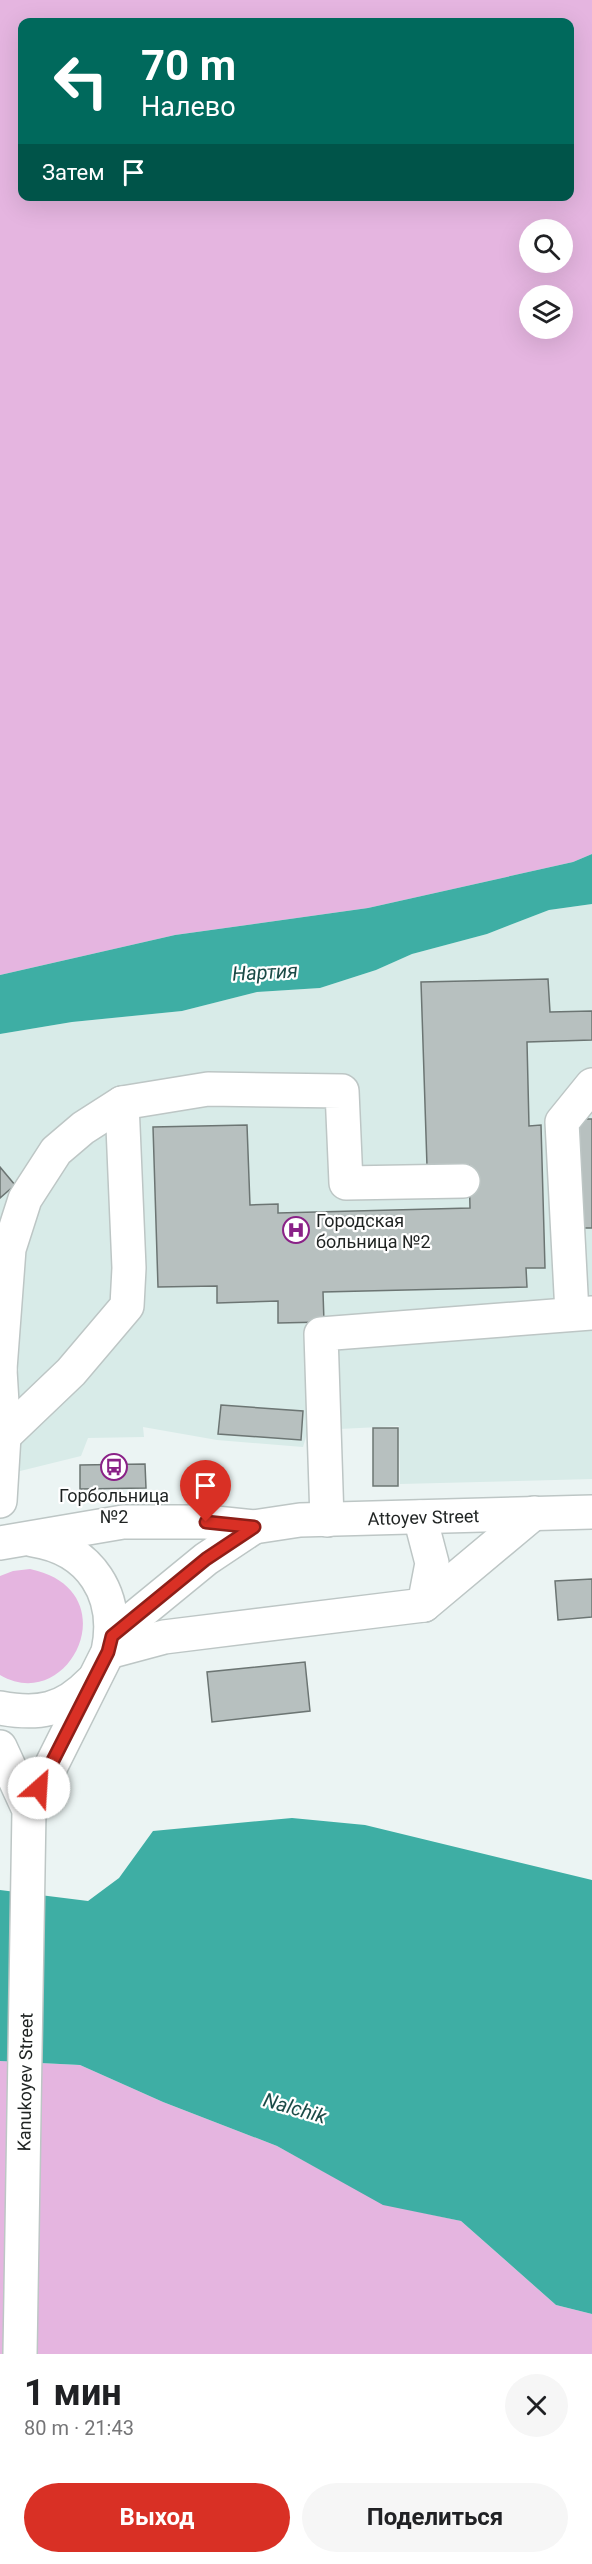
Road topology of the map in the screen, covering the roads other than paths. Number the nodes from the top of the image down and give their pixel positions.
1 (592, 1085) edge
2 (122, 1103) junction
3 (462, 1181) dead end
4 (582, 1313) edge
5 (0, 1369) edge
6 (4, 1436) junction
7 (0, 1501) edge
8 (592, 1512) edge
9 (534, 1513) junction
10 (420, 1517) junction
11 (327, 1520) junction
12 (254, 1527) junction
13 (13, 1541) edge
14 (424, 1605) junction
15 (106, 1655) junction
16 (0, 1708) edge
17 (0, 1747) edge
18 (29, 1810) junction
19 (20, 2354) edge

1 - 4 street
2 - 3 street
2 - 5 street
2 - 6 street
4 - 11 street
5 - 6 street
6 - 7 street
8 - 9 street, Attoyev Street
9 - 10 street, Attoyev Street
9 - 14 street
10 - 11 street, Attoyev Street
10 - 14 street
11 - 12 street, Attoyev Street
12 - 13 street
12 - 15 street
13 - 15 street
14 - 15 street
15 - 16 street
15 - 18 street
17 - 18 street
18 - 19 street, Kanukoyev Street

